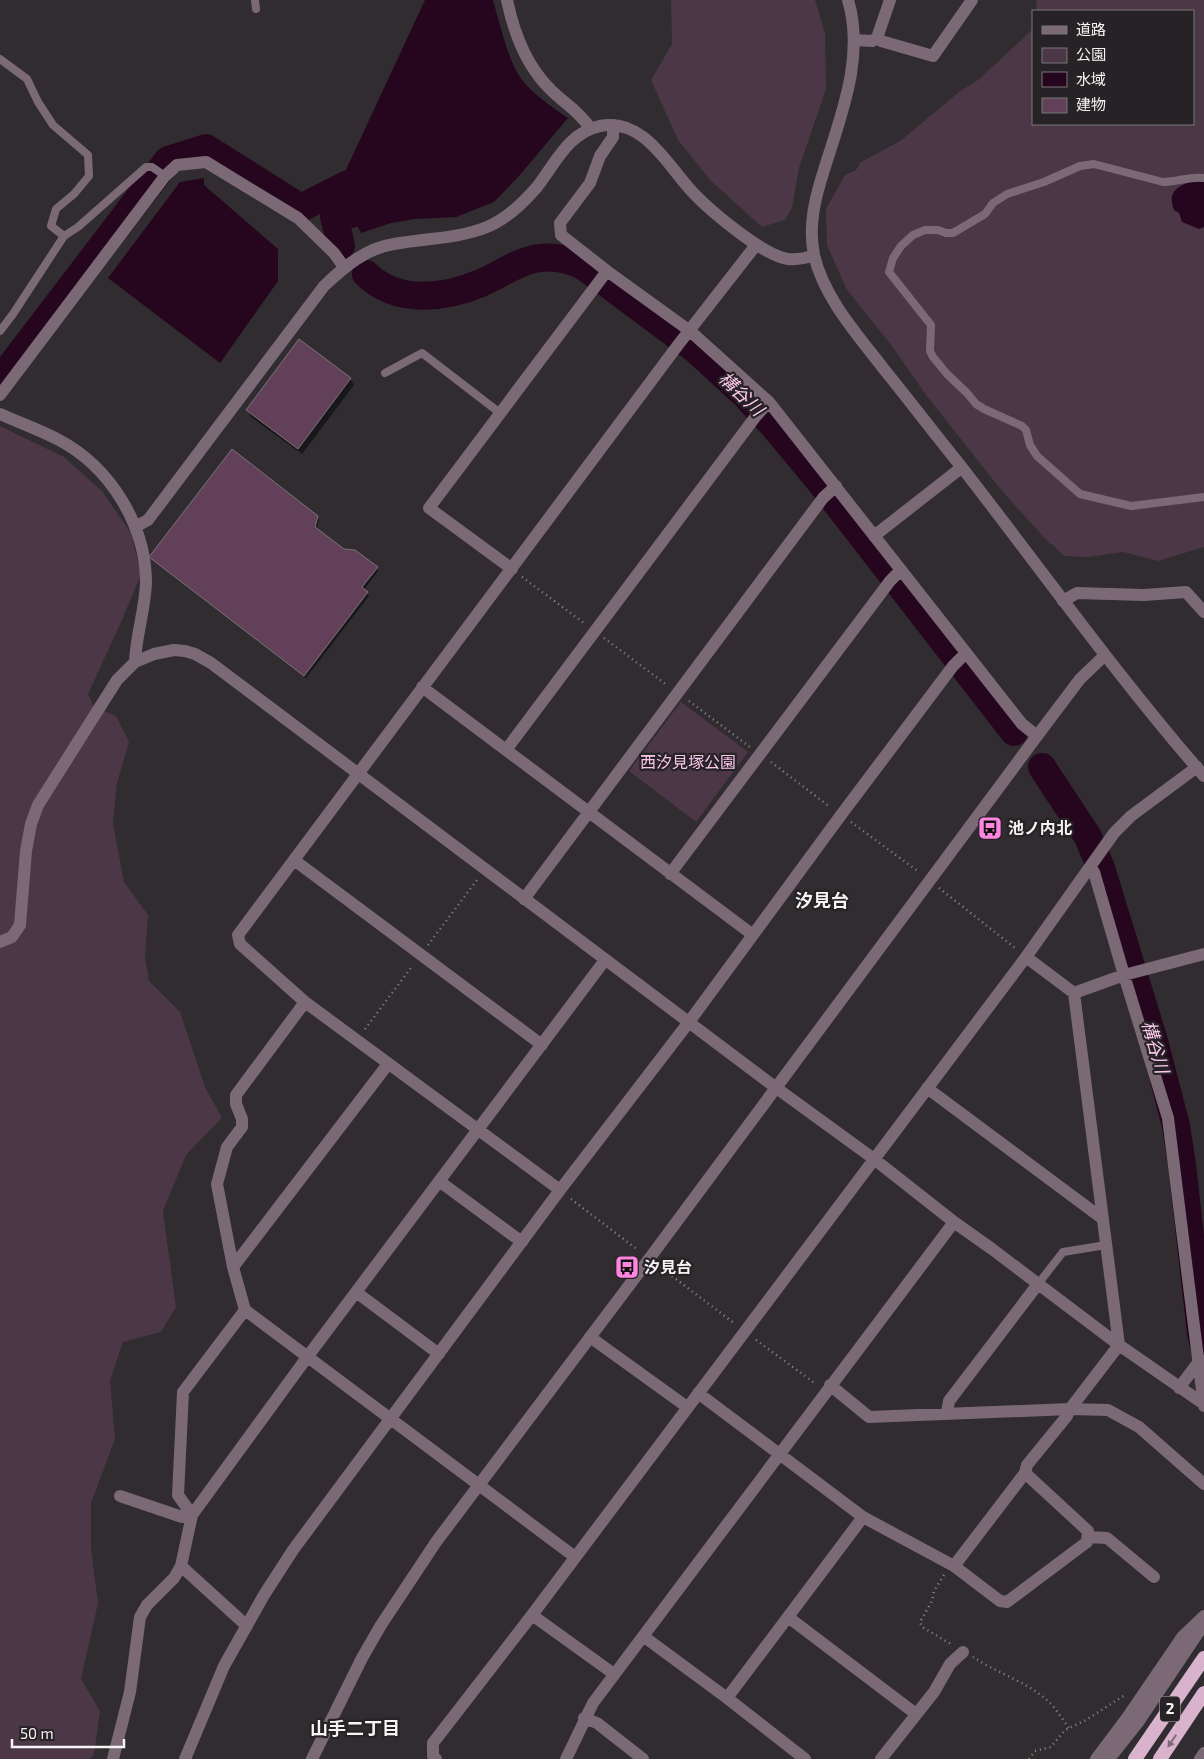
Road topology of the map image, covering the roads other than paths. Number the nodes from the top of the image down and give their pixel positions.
1 (255, 0) edge
2 (507, 0) edge
3 (848, 0) edge
4 (890, 0) edge
5 (972, 0) edge
6 (256, 9) dead end
7 (877, 38) junction
8 (854, 40) junction
9 (0, 60) edge
10 (613, 125) junction
11 (590, 128) junction
12 (162, 174) junction
13 (1204, 178) edge
14 (64, 236) junction
15 (756, 245) junction
16 (814, 255) junction
17 (344, 267) junction
18 (607, 271) junction
19 (0, 331) edge
20 (684, 337) junction
21 (384, 373) dead end
22 (0, 395) edge
23 (763, 408) junction
24 (500, 413) junction
25 (0, 414) edge
26 (962, 468) junction
27 (830, 491) junction
28 (1204, 497) edge
29 (135, 527) junction
30 (874, 536) junction
31 (512, 569) junction
32 (896, 575) junction
33 (1063, 601) junction
34 (1204, 612) edge
35 (964, 655) junction
36 (1104, 656) junction
37 (134, 662) junction
38 (422, 688) junction
39 (1037, 736) junction
40 (506, 750) junction
41 (1200, 772) edge
42 (358, 774) junction
43 (588, 812) junction
44 (294, 860) junction
45 (1092, 865) junction
46 (670, 874) junction
47 (524, 899) junction
48 (753, 935) junction
49 (0, 942) edge
50 (1204, 954) edge
51 (1026, 957) junction
52 (605, 960) junction
53 (1130, 974) junction
54 (1074, 993) junction
55 (305, 1002) junction
56 (689, 1022) junction
57 (542, 1045) junction
58 (388, 1064) junction
59 (775, 1087) junction
60 (927, 1088) junction
61 (478, 1130) junction
62 (874, 1159) junction
63 (439, 1182) junction
64 (560, 1190) junction
65 (1103, 1219) junction
66 (954, 1222) junction
67 (522, 1242) junction
68 (1106, 1245) junction
69 (234, 1267) junction
70 (1038, 1284) junction
71 (356, 1292) junction
72 (245, 1310) junction
73 (590, 1337) junction
74 (1119, 1345) junction
75 (439, 1354) junction
76 (308, 1356) junction
77 (1201, 1358) edge
78 (828, 1388) junction
79 (1179, 1388) junction
80 (698, 1392) junction
81 (1204, 1405) edge
82 (687, 1407) junction
83 (1070, 1409) junction
84 (947, 1414) junction
85 (391, 1419) junction
86 (780, 1454) junction
87 (1025, 1473) junction
88 (1204, 1484) edge
89 (477, 1485) junction
90 (120, 1496) dead end
91 (192, 1515) junction
92 (863, 1517) junction
93 (1088, 1537) junction
94 (575, 1557) junction
95 (181, 1566) junction
96 (954, 1566) junction
97 (1154, 1577) dead end
98 (532, 1615) junction
99 (1204, 1616) edge
100 (788, 1617) junction
101 (1204, 1624) edge
102 (247, 1626) junction
103 (643, 1636) junction
104 (963, 1652) road end
105 (1204, 1658) edge
106 (614, 1674) junction
107 (1204, 1693) edge
108 (727, 1698) junction
109 (916, 1714) junction
110 (584, 1718) junction
111 (1204, 1753) edge
112 (113, 1759) edge
113 (184, 1759) edge
114 (312, 1759) edge
115 (436, 1759) edge
116 (566, 1759) edge
117 (644, 1759) edge
118 (805, 1759) edge
119 (881, 1759) edge
120 (1096, 1759) edge
121 (1109, 1759) edge
122 (1135, 1759) edge
123 (1160, 1759) edge
124 (1200, 1759) edge

1 - 6 lane
2 - 11 street
3 - 8 street
4 - 7 street
5 - 7 street
7 - 8 street
8 - 16 street
9 - 14 lane
10 - 11 street
10 - 15 street
10 - 18 street
11 - 17 street
12 - 14 lane
12 - 17 street
12 - 22 street
13 - 28 lane
14 - 19 lane
15 - 16 street
15 - 20 street
16 - 26 street
17 - 29 street
18 - 20 street
18 - 24 street
20 - 23 street
20 - 31 street
21 - 24 lane
23 - 27 street
23 - 40 street
24 - 31 street
25 - 29 street
26 - 30 street
26 - 33 street
27 - 30 street
27 - 43 street
29 - 37 street
30 - 32 street
31 - 38 street
32 - 35 street
32 - 46 street
33 - 34 street
33 - 36 street
35 - 39 street
35 - 48 street
36 - 39 street
36 - 41 street
37 - 42 street
37 - 49 street
38 - 40 street
38 - 42 street
39 - 59 street
40 - 43 street
41 - 45 street
42 - 44 street
42 - 47 street
43 - 46 street
43 - 47 street
44 - 55 street
44 - 57 street
45 - 51 street
45 - 53 street
46 - 48 street
47 - 52 street
48 - 56 street
50 - 53 street
51 - 54 street
51 - 60 street
52 - 56 street
52 - 57 street
53 - 54 street
53 - 77 street
54 - 65 street
55 - 58 street
55 - 69 street
56 - 59 street
56 - 64 street
57 - 61 street
58 - 61 street
58 - 69 street
59 - 62 street
59 - 73 street
60 - 62 street
60 - 65 street
61 - 63 street
61 - 64 street
62 - 66 street
62 - 80 street
63 - 67 street
63 - 71 street
64 - 67 street
65 - 68 street
66 - 70 street
66 - 78 street
67 - 75 street
68 - 70 lane
68 - 74 street
69 - 72 street
70 - 74 street
70 - 84 street
71 - 75 street
71 - 76 street
72 - 76 street
72 - 91 street
73 - 82 street
73 - 89 street
74 - 79 street
74 - 83 street
75 - 85 street
76 - 85 street
76 - 91 street
77 - 79 street
77 - 81 street
78 - 84 street
78 - 86 street
79 - 81 street
80 - 82 street
80 - 86 street
82 - 94 street
83 - 84 street
83 - 87 street
83 - 88 street
85 - 89 street
85 - 102 street
86 - 92 street
86 - 103 street
87 - 93 street
87 - 96 street
89 - 94 street
89 - 114 street
90 - 91 street
91 - 95 street
92 - 96 street
92 - 100 street
93 - 96 street
93 - 97 street
94 - 98 street
95 - 102 street
95 - 112 street
98 - 106 street
98 - 115 street
99 - 120 street
100 - 108 street
100 - 109 street
101 - 121 street
102 - 113 street
103 - 106 street
103 - 108 street
104 - 109 street
105 - 122 highway, 2
106 - 110 street
107 -> 123 highway, 2
108 - 118 street
109 - 119 street
110 - 116 street
110 - 117 street
111 - 124 street

